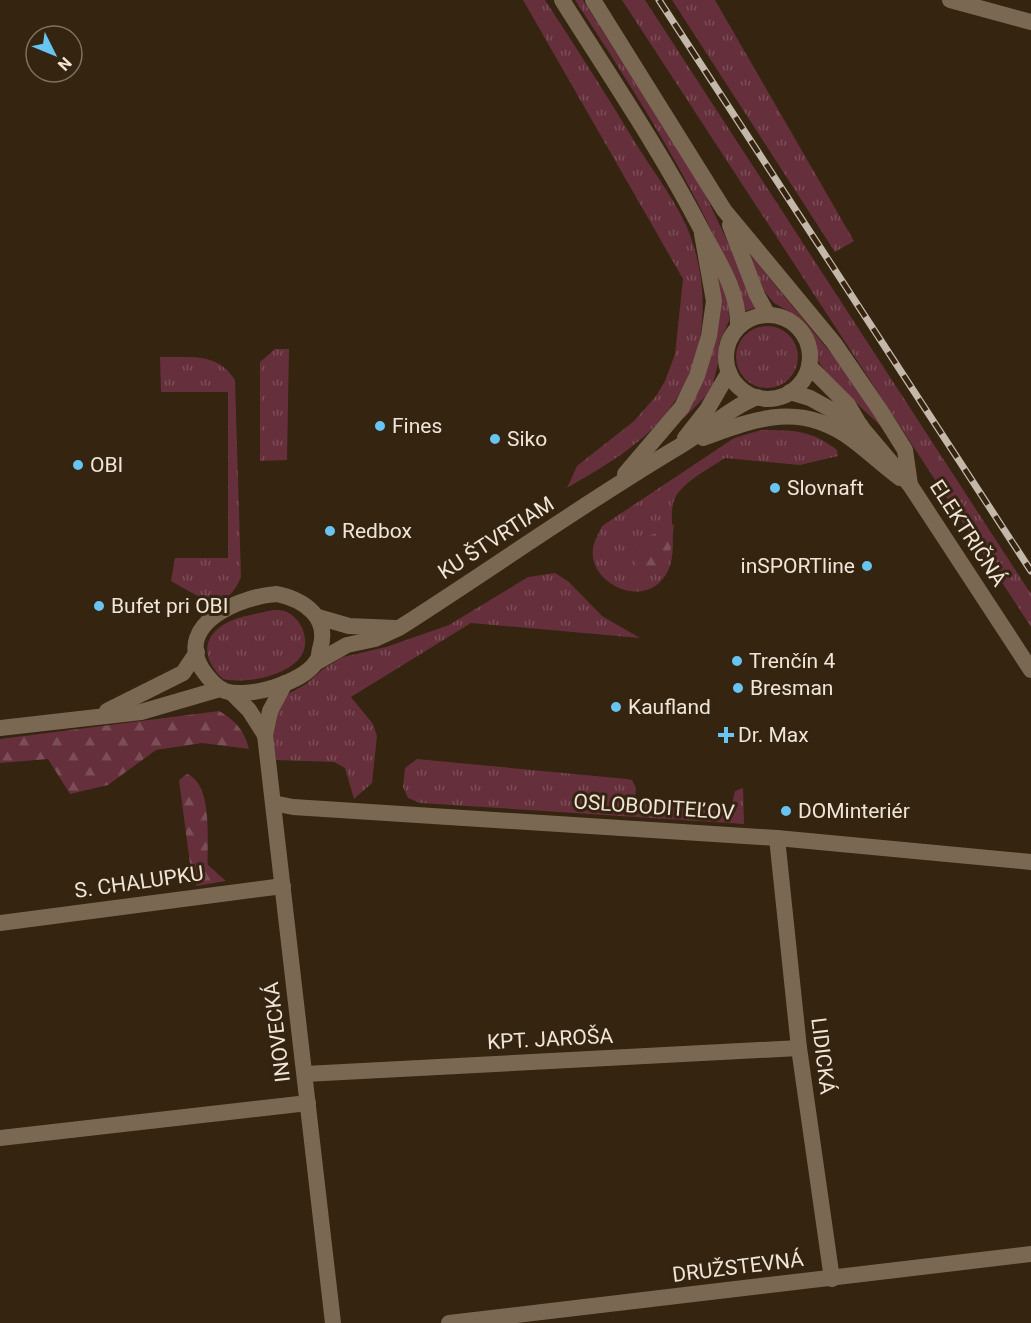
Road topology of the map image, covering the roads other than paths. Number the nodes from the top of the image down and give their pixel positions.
1 (562, 0) edge
2 (593, 0) edge
3 (950, 0) edge
4 (1031, 22) edge
5 (724, 210) junction
6 (702, 230) junction
7 (768, 315) junction
8 (738, 327) junction
9 (808, 366) junction
10 (729, 372) junction
11 (790, 392) junction
12 (757, 397) junction
13 (861, 426) junction
14 (676, 448) junction
15 (616, 484) junction
16 (910, 485) junction
17 (318, 617) junction
18 (399, 628) junction
19 (197, 652) junction
20 (317, 662) junction
21 (1031, 670) edge
22 (285, 683) junction
23 (227, 691) junction
24 (98, 716) junction
25 (0, 728) edge
26 (265, 735) junction
27 (273, 803) junction
28 (777, 838) junction
29 (1031, 862) edge
30 (283, 886) junction
31 (0, 923) edge
32 (799, 1048) junction
33 (305, 1074) junction
34 (308, 1103) junction
35 (0, 1138) edge
36 (1031, 1254) edge
37 (832, 1279) junction
38 (333, 1323) edge
39 (449, 1323) edge

1 - 6 street
2 - 5 street
3 - 4 street
5 - 7 street
5 - 16 street
6 - 8 street
6 - 15 street, KU ŠTVRTIAM
7 - 8 street
7 - 9 street
8 - 10 street
9 - 11 street
9 - 13 street, ELEKTRIČNÁ
10 - 12 street
10 - 14 street, KU ŠTVRTIAM
11 - 12 street
11 - 13 street, ELEKTRIČNÁ
12 - 14 street, KU ŠTVRTIAM
13 - 16 street, ELEKTRIČNÁ
14 - 15 street, KU ŠTVRTIAM
14 - 16 street
15 - 18 street, KU ŠTVRTIAM
16 - 21 street, ELEKTRIČNÁ
17 - 18 street, KU ŠTVRTIAM
17 - 19 street, KU ŠTVRTIAM
17 - 20 street
18 - 20 street, KU ŠTVRTIAM
19 - 23 street
19 - 24 street, KU ŠTVRTIAM
20 - 22 street, KU ŠTVRTIAM
22 - 23 street, KU ŠTVRTIAM
22 - 26 street, INOVECKÁ
23 - 24 street, KU ŠTVRTIAM
23 - 26 street, INOVECKÁ
24 - 25 street, KU ŠTVRTIAM
26 - 27 street, INOVECKÁ
27 - 28 street, OSLOBODITEĽOV
27 - 30 street, INOVECKÁ
28 - 29 street, OSLOBODITEĽOV
28 - 32 street, LIDICKÁ
30 - 31 street, S. CHALUPKU
30 - 33 street, INOVECKÁ
32 - 33 street, KPT. JAROŠA
32 - 37 street, LIDICKÁ
33 - 34 street, INOVECKÁ
34 - 35 street
34 - 38 street, INOVECKÁ
36 - 37 street, DRUŽSTEVNÁ
37 - 39 street, DRUŽSTEVNÁ

